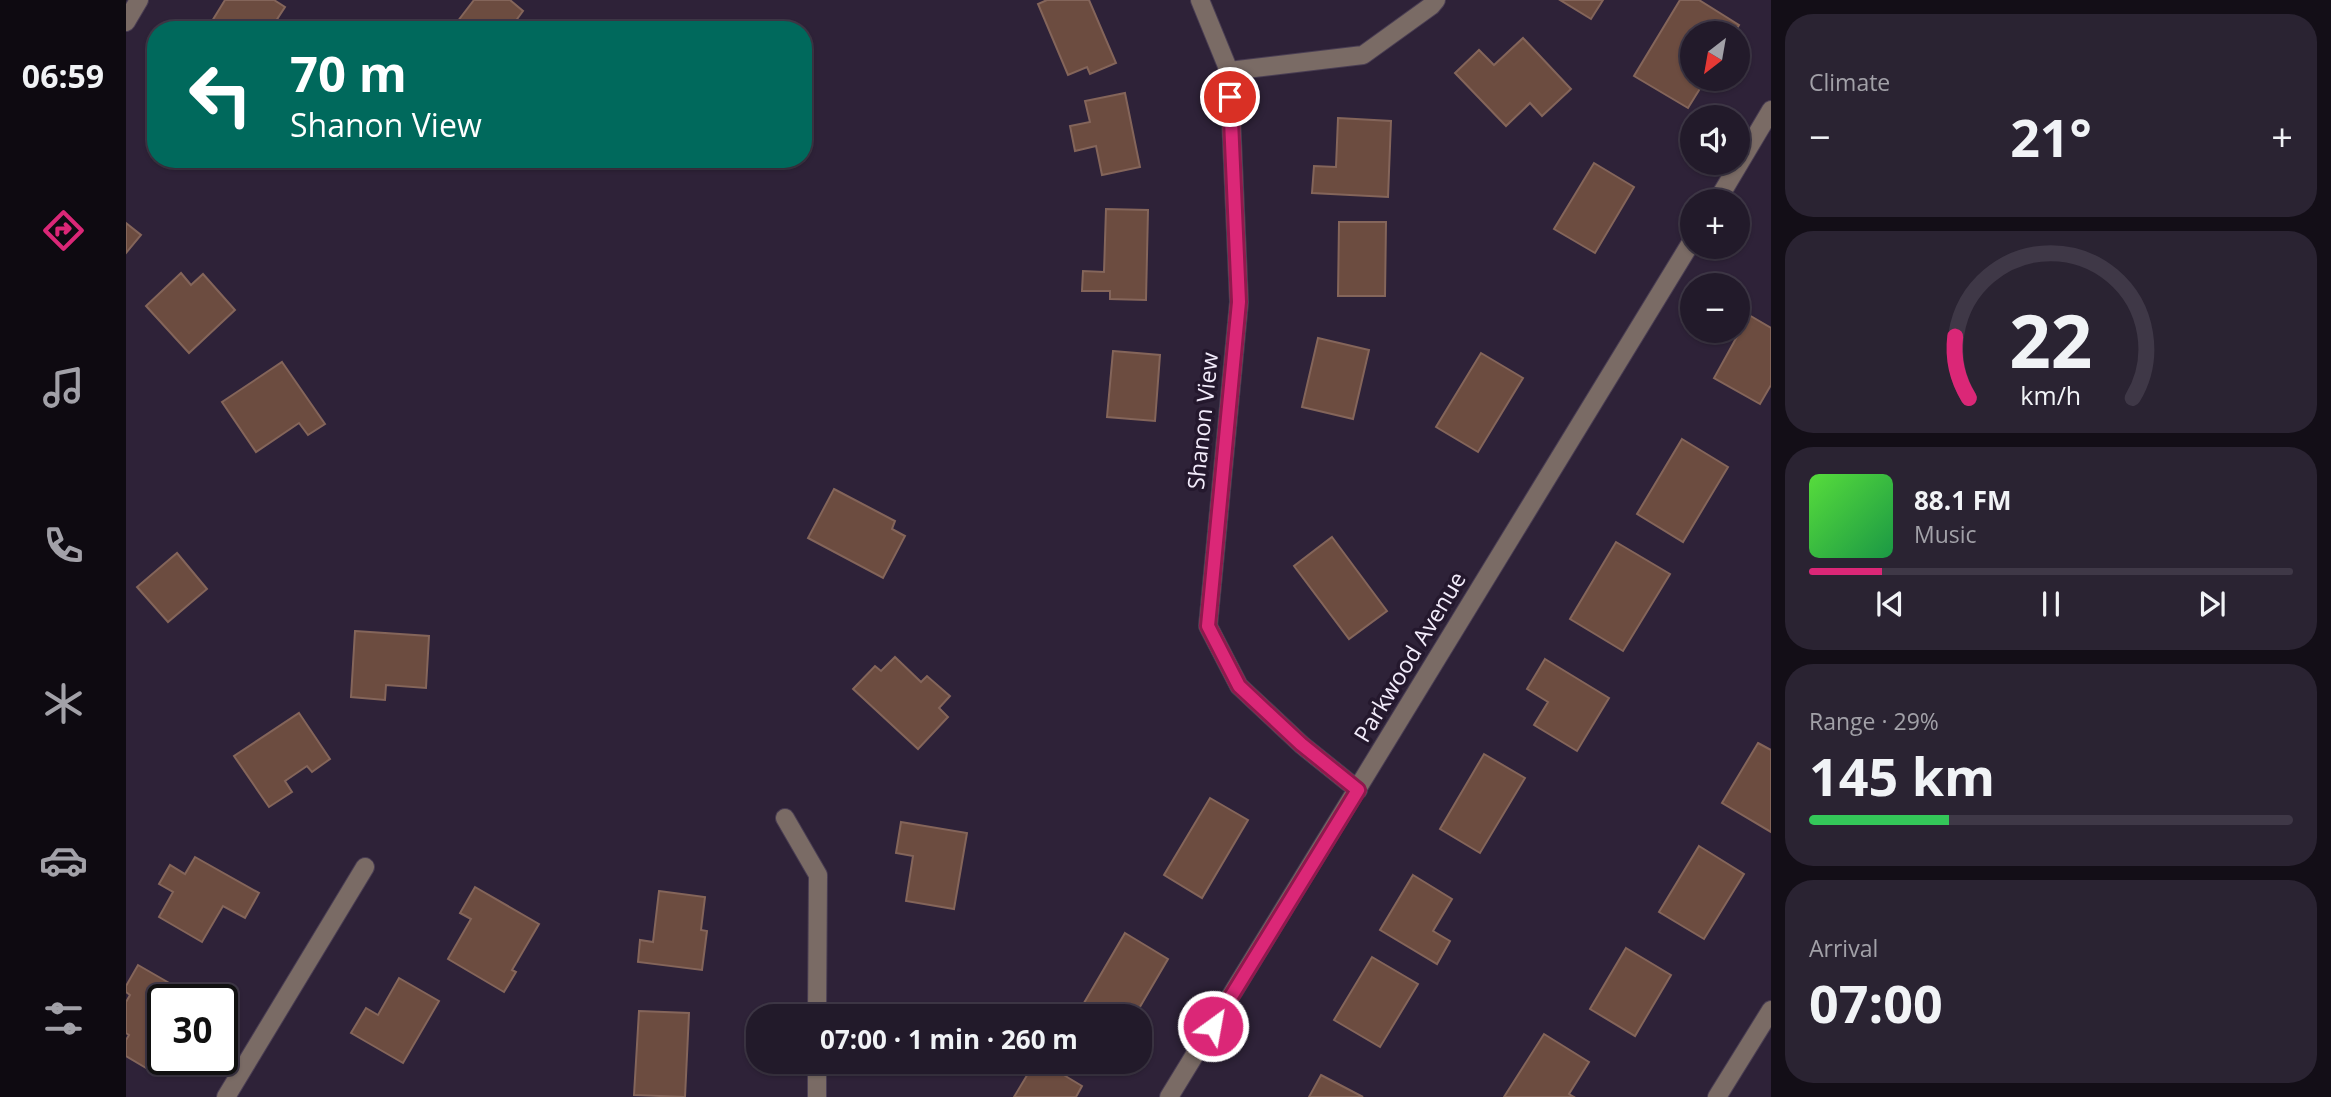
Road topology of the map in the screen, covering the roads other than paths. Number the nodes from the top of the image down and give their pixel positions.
1 (139, 0) edge
2 (1200, 0) edge
3 (1436, 0) edge
4 (126, 22) edge
5 (1228, 71) junction
6 (1771, 110) edge
7 (1724, 189) edge
8 (1681, 259) edge
9 (1358, 790) junction
10 (785, 818) dead end
11 (365, 867) dead end
12 (817, 1004) edge
13 (1771, 1010) edge
14 (817, 1074) edge
15 (226, 1097) edge
16 (817, 1097) edge
17 (1169, 1097) edge
18 (1717, 1097) edge

1 - 4 street
2 - 5 street, Shanon View
3 - 5 street
5 - 9 street, Shanon View
6 - 7 street
8 - 9 street, Parkwood Avenue
9 - 17 street, Parkwood Avenue
10 - 12 street
11 - 15 street
13 - 18 street
14 - 16 street

